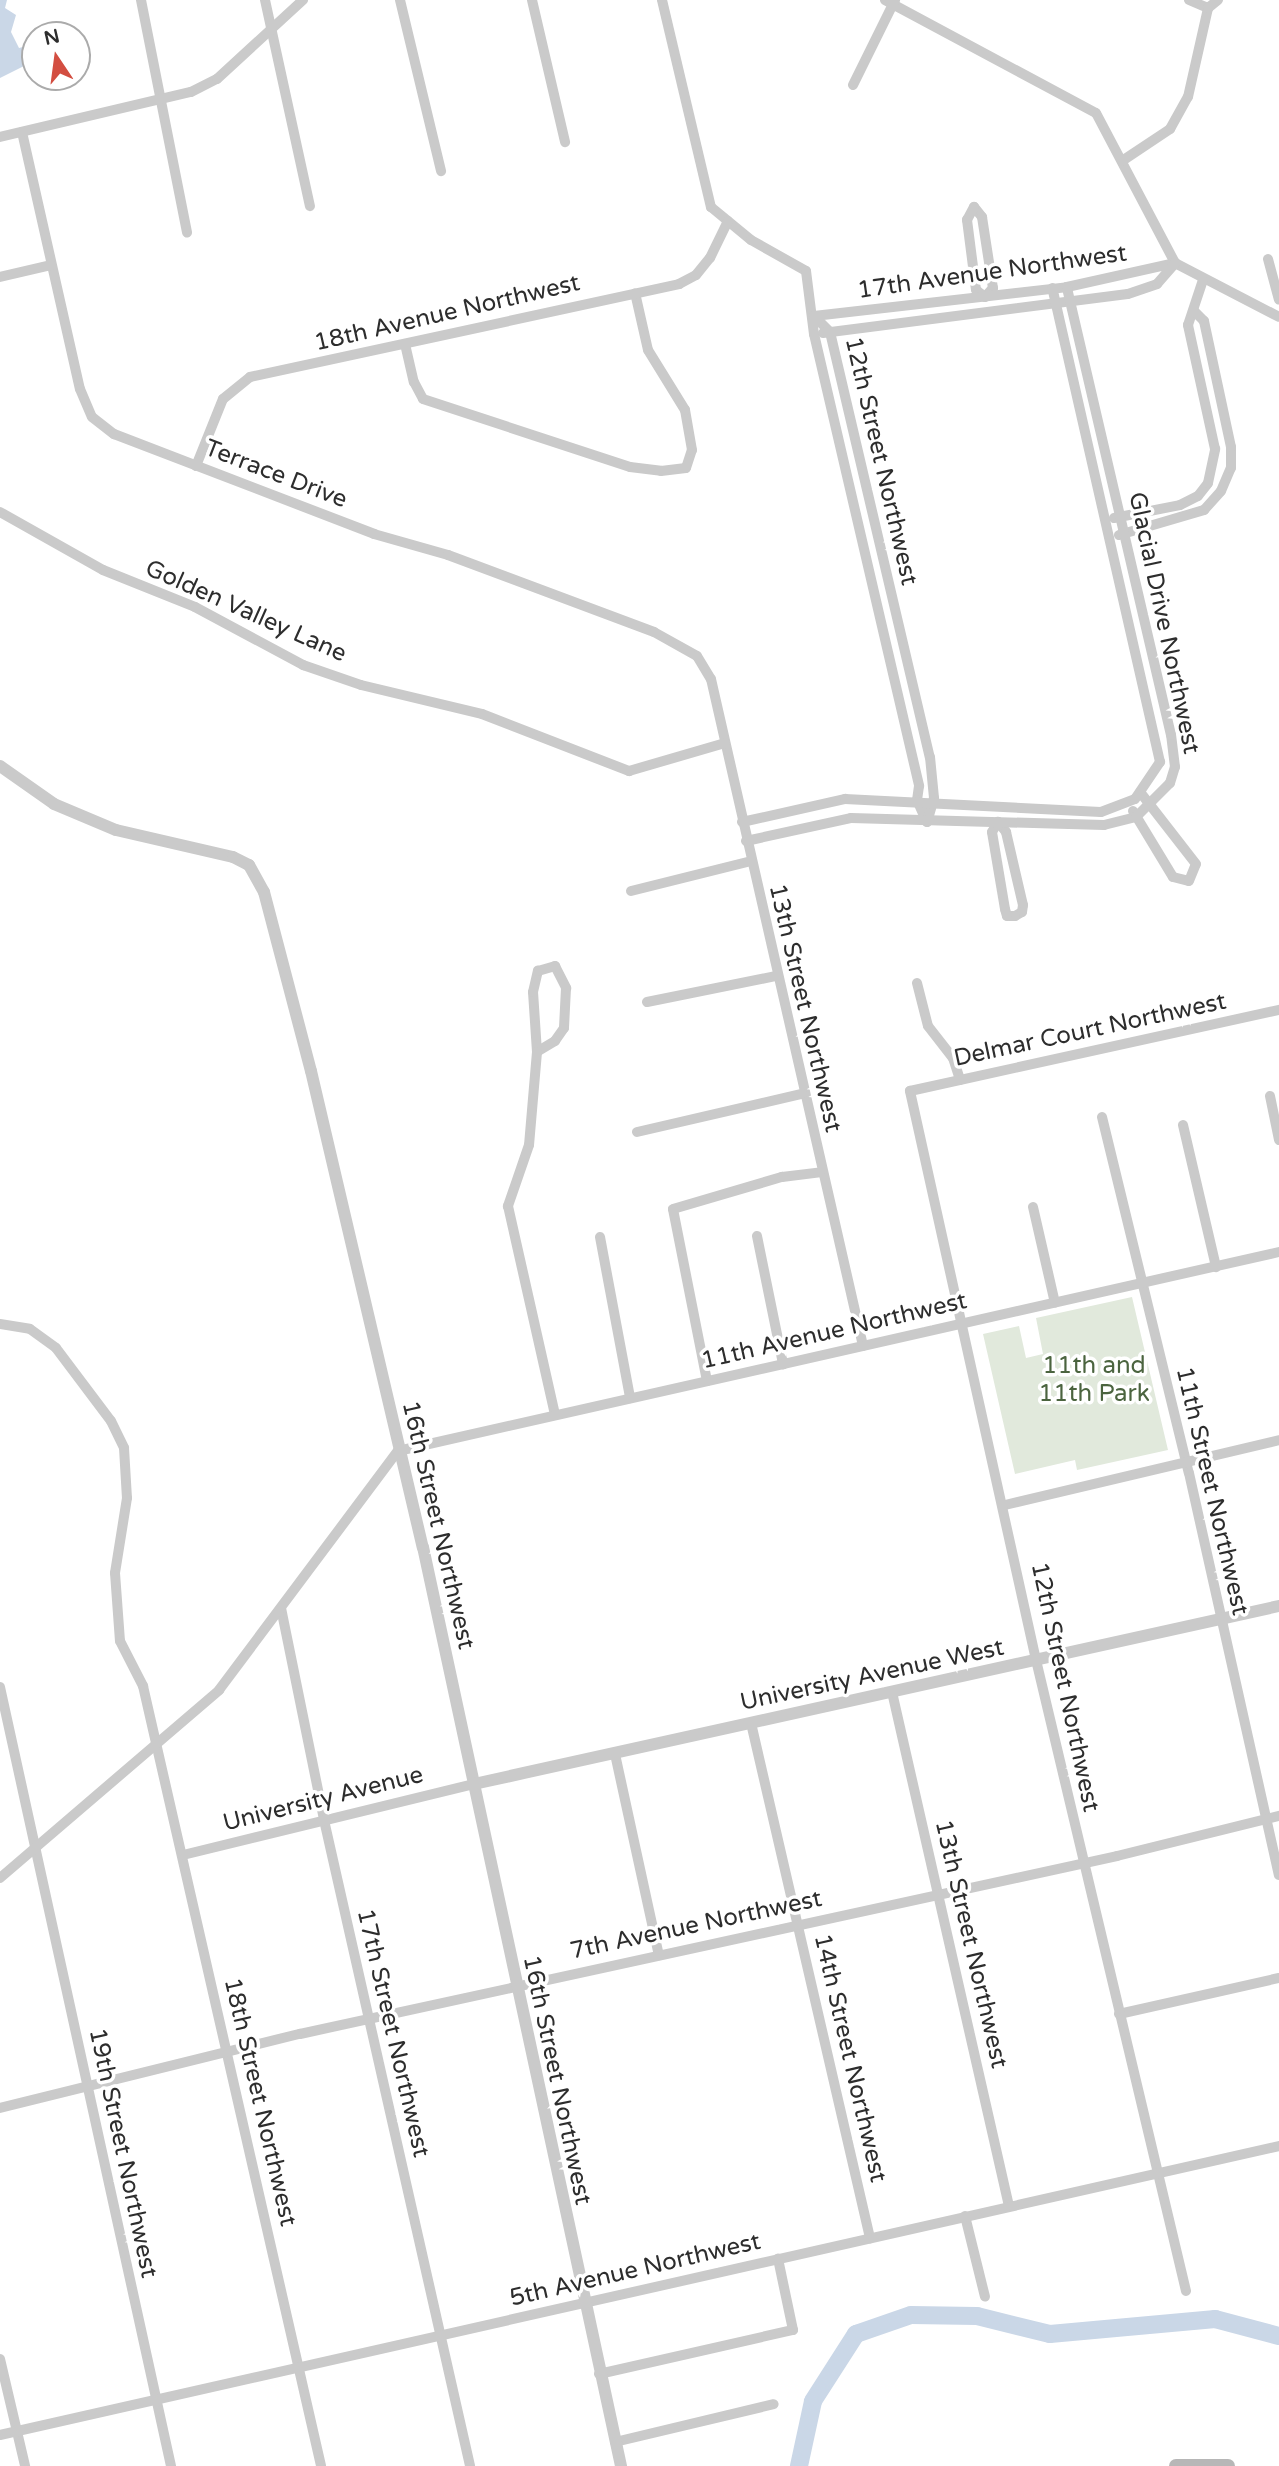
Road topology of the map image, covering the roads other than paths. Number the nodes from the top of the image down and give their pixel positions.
1 (141, 0) edge
2 (265, 0) edge
3 (303, 0) edge
4 (400, 0) edge
5 (532, 0) edge
6 (662, 0) edge
7 (1189, 0) edge
8 (1218, 0) edge
9 (891, 1) edge
10 (1208, 8) junction
11 (272, 31) junction
12 (853, 85) dead end
13 (161, 100) junction
14 (22, 132) junction
15 (0, 137) edge
16 (565, 142) dead end
17 (1122, 160) junction
18 (441, 171) dead end
19 (310, 206) dead end
20 (728, 221) junction
21 (187, 233) dead end
22 (1268, 259) dead end
23 (1175, 263) junction
24 (51, 265) junction
25 (0, 277) edge
26 (1203, 280) junction
27 (1067, 286) junction
28 (1052, 288) junction
29 (635, 293) junction
30 (985, 297) junction
31 (1279, 300) edge
32 (1069, 302) junction
33 (1054, 305) junction
34 (986, 312) junction
35 (1195, 312) junction
36 (814, 316) junction
37 (1279, 317) edge
38 (830, 332) junction
39 (814, 334) junction
40 (405, 344) junction
41 (196, 466) junction
42 (0, 512) edge
43 (1119, 517) junction
44 (1104, 521) junction
45 (1124, 534) junction
46 (1108, 538) junction
47 (711, 679) joint
48 (725, 743) junction
49 (0, 766) edge
50 (1140, 793) junction
51 (917, 800) junction
52 (933, 801) junction
53 (1129, 802) junction
54 (1150, 806) junction
55 (997, 808) junction
56 (1136, 817) junction
57 (927, 821) junction
58 (742, 822) junction
59 (998, 822) junction
60 (746, 841) junction
61 (751, 861) junction
62 (631, 891) dead end
63 (776, 976) junction
64 (917, 983) dead end
65 (647, 1002) dead end
66 (1279, 1010) edge
67 (537, 1052) junction
68 (960, 1080) junction
69 (910, 1091) joint
70 (803, 1094) junction
71 (1270, 1096) dead end
72 (1102, 1117) dead end
73 (1184, 1125) dead end
74 (637, 1132) dead end
75 (1279, 1140) edge
76 (820, 1171) junction
77 (1033, 1207) dead end
78 (757, 1236) dead end
79 (600, 1237) dead end
80 (1279, 1252) edge
81 (1216, 1267) junction
82 (1140, 1283) junction
83 (1055, 1303) junction
84 (963, 1323) junction
85 (0, 1324) edge
86 (863, 1346) junction
87 (783, 1364) junction
88 (707, 1381) junction
89 (630, 1398) junction
90 (555, 1414) junction
91 (1279, 1440) edge
92 (398, 1451) junction
93 (1185, 1461) junction
94 (1005, 1505) junction
95 (1279, 1606) edge
96 (281, 1608) junction
97 (1221, 1619) junction
98 (1036, 1660) junction
99 (0, 1687) edge
100 (892, 1692) junction
101 (751, 1723) junction
102 (156, 1748) junction
103 (615, 1754) junction
104 (474, 1784) junction
105 (1279, 1816) edge
106 (1267, 1819) junction
107 (324, 1820) junction
108 (37, 1847) junction
109 (183, 1855) junction
110 (1083, 1863) junction
111 (1279, 1875) edge
112 (0, 1878) edge
113 (939, 1894) junction
114 (797, 1925) junction
115 (659, 1955) junction
116 (1279, 1978) edge
117 (516, 1986) junction
118 (1119, 2014) junction
119 (369, 2020) junction
120 (227, 2053) junction
121 (88, 2087) junction
122 (0, 2108) edge
123 (1279, 2146) edge
124 (1157, 2172) junction
125 (1009, 2206) junction
126 (965, 2216) junction
127 (870, 2238) junction
128 (778, 2259) junction
129 (1186, 2291) dead end
130 (985, 2297) dead end
131 (583, 2303) junction
132 (439, 2337) junction
133 (0, 2359) edge
134 (300, 2367) junction
135 (599, 2374) junction
136 (154, 2399) junction
137 (774, 2404) dead end
138 (17, 2430) junction
139 (0, 2435) edge
140 (615, 2442) junction
141 (25, 2466) edge
142 (171, 2466) edge
143 (321, 2466) edge
144 (470, 2466) edge
145 (621, 2466) edge
146 (1176, 2466) edge
147 (1228, 2466) edge

1 - 13 street
2 - 11 street
3 - 11 street
4 - 18 street
5 - 16 street
6 - 20 street, 12th Street Northwest
7 - 10 street
8 - 10 street
9 - 12 street
9 - 17 street, 17th Avenue Northwest
10 - 17 street
11 - 13 street
11 - 19 street
13 - 14 street
13 - 21 street
14 - 15 street
14 - 24 street, Terrace Drive
17 - 23 street, 17th Avenue Northwest
20 - 29 street, 18th Avenue Northwest
20 - 36 street, 12th Street Northwest
22 - 31 street
23 - 26 street
23 - 27 street, 17th Avenue Northwest
23 - 32 street
24 - 25 street
24 - 41 street, Terrace Drive
26 - 35 street
26 - 37 street
27 - 28 street, 17th Avenue Northwest
27 - 32 street, Glacial Drive Northwest
28 - 30 street, 17th Avenue Northwest
28 - 33 street
29 - 40 street, 18th Avenue Northwest
29 - 40 street
30 - 30 street
30 - 34 street
30 - 36 street, 17th Avenue Northwest
32 - 33 street
32 - 43 street, Glacial Drive Northwest
33 - 34 street
33 - 44 street
34 - 38 street
35 - 43 street
35 - 45 street
36 - 38 street, 12th Street Northwest
36 - 39 street
38 - 39 street
38 - 52 street, 12th Street Northwest
39 - 51 street
40 - 41 street, 18th Avenue Northwest
41 - 47 street, Terrace Drive
42 - 48 street, Golden Valley Lane
43 - 44 street
43 - 45 street, Glacial Drive Northwest
44 - 46 street
45 - 46 street
45 - 54 street, Glacial Drive Northwest
46 - 50 street
47 - 48 street, 13th Street Northwest
48 - 58 street, 13th Street Northwest
49 - 92 street, 16th Street Northwest
50 - 53 street
50 - 54 street
51 - 52 street
51 - 57 street
51 - 58 street
52 - 55 street
52 - 57 street, 12th Street Northwest
53 - 55 street
53 - 56 street
54 - 56 street, Glacial Drive Northwest
54 - 56 street
55 - 59 street
56 - 59 street, Glacial Drive Northwest
57 - 59 street, Glacial Drive Northwest
57 - 60 street, Glacial Drive Northwest
58 - 60 street, 13th Street Northwest
59 - 59 street
60 - 61 street, 13th Street Northwest
61 - 62 street
61 - 63 street, 13th Street Northwest
63 - 65 street
63 - 70 street, 13th Street Northwest
64 - 68 street
66 - 68 street, Delmar Court Northwest
67 - 67 street
67 - 90 street
68 - 69 street, Delmar Court Northwest
69 - 84 street, 12th Street Northwest
70 - 74 street
70 - 76 street, 13th Street Northwest
71 - 75 street
72 - 82 street, 11th Street Northwest
73 - 81 street
76 - 86 street, 13th Street Northwest
76 - 88 street
77 - 83 street
78 - 87 street
79 - 89 street
80 - 81 street, 11th Avenue Northwest
81 - 82 street, 11th Avenue Northwest
82 - 83 street, 11th Avenue Northwest
82 - 93 street, 11th Street Northwest
83 - 84 street, 11th Avenue Northwest
84 - 86 street, 11th Avenue Northwest
84 - 94 street, 12th Street Northwest
85 - 102 street, 18th Street Northwest
86 - 87 street, 11th Avenue Northwest
87 - 88 street, 11th Avenue Northwest
88 - 89 street, 11th Avenue Northwest
89 - 90 street, 11th Avenue Northwest
90 - 92 street, 11th Avenue Northwest
91 - 93 street
92 - 96 street
92 - 104 street, 16th Street Northwest
93 - 94 street
93 - 97 street, 11th Street Northwest
94 - 98 street, 12th Street Northwest
95 - 97 street, University Avenue West
96 - 102 street
96 - 107 street, 17th Street Northwest
97 - 98 street, University Avenue West
97 - 106 street, 11th Street Northwest
98 - 100 street, University Avenue West
98 - 110 street, 12th Street Northwest
99 - 108 street, 19th Street Northwest
100 - 101 street, University Avenue West
100 - 113 street, 13th Street Northwest
101 - 103 street, University Avenue West
101 - 114 street, 14th Street Northwest
102 - 108 street
102 - 109 street, 18th Street Northwest
103 - 104 street, University Avenue West
103 - 115 street
104 - 107 street, University Avenue
104 - 117 street, 16th Street Northwest
105 - 106 street, 7th Avenue Northwest
106 - 110 street, 7th Avenue Northwest
106 - 111 street, 11th Street Northwest
107 - 109 street, University Avenue
107 - 119 street, 17th Street Northwest
108 - 112 street
108 - 121 street, 19th Street Northwest
109 - 120 street, 18th Street Northwest
110 - 113 street, 7th Avenue Northwest
110 - 118 street, 12th Street Northwest
113 - 114 street, 7th Avenue Northwest
113 - 125 street, 13th Street Northwest
114 - 115 street, 7th Avenue Northwest
114 - 127 street, 14th Street Northwest
115 - 117 street, 7th Avenue Northwest
116 - 118 street
117 - 119 street, 7th Avenue Northwest
117 - 131 street, 16th Street Northwest
118 - 124 street, 12th Street Northwest
119 - 120 street, 7th Avenue Northwest
119 - 132 street, 17th Street Northwest
120 - 121 street, 7th Avenue Northwest
120 - 134 street, 18th Street Northwest
121 - 122 street, 7th Avenue Northwest
121 - 136 street, 19th Street Northwest
123 - 124 street, 5th Avenue Northwest
124 - 125 street, 5th Avenue Northwest
124 - 129 street, 12th Street Northwest
125 - 126 street, 5th Avenue Northwest
126 - 127 street, 5th Avenue Northwest
126 - 130 street
127 - 128 street, 5th Avenue Northwest
128 - 131 street, 5th Avenue Northwest
128 - 135 street
131 - 132 street, 5th Avenue Northwest
131 - 135 street, 16th Street Northwest
132 - 134 street, 5th Avenue Northwest
132 - 144 street, 17th Street Northwest
133 - 138 street
134 - 136 street, 5th Avenue Northwest
134 - 143 street, 18th Street Northwest
135 - 140 street, 16th Street Northwest
136 - 138 street, 5th Avenue Northwest
136 - 142 street, 19th Street Northwest
137 - 140 street
138 - 139 street, 5th Avenue Northwest
138 - 141 street
140 - 145 street, 16th Street Northwest
146 - 147 main road

